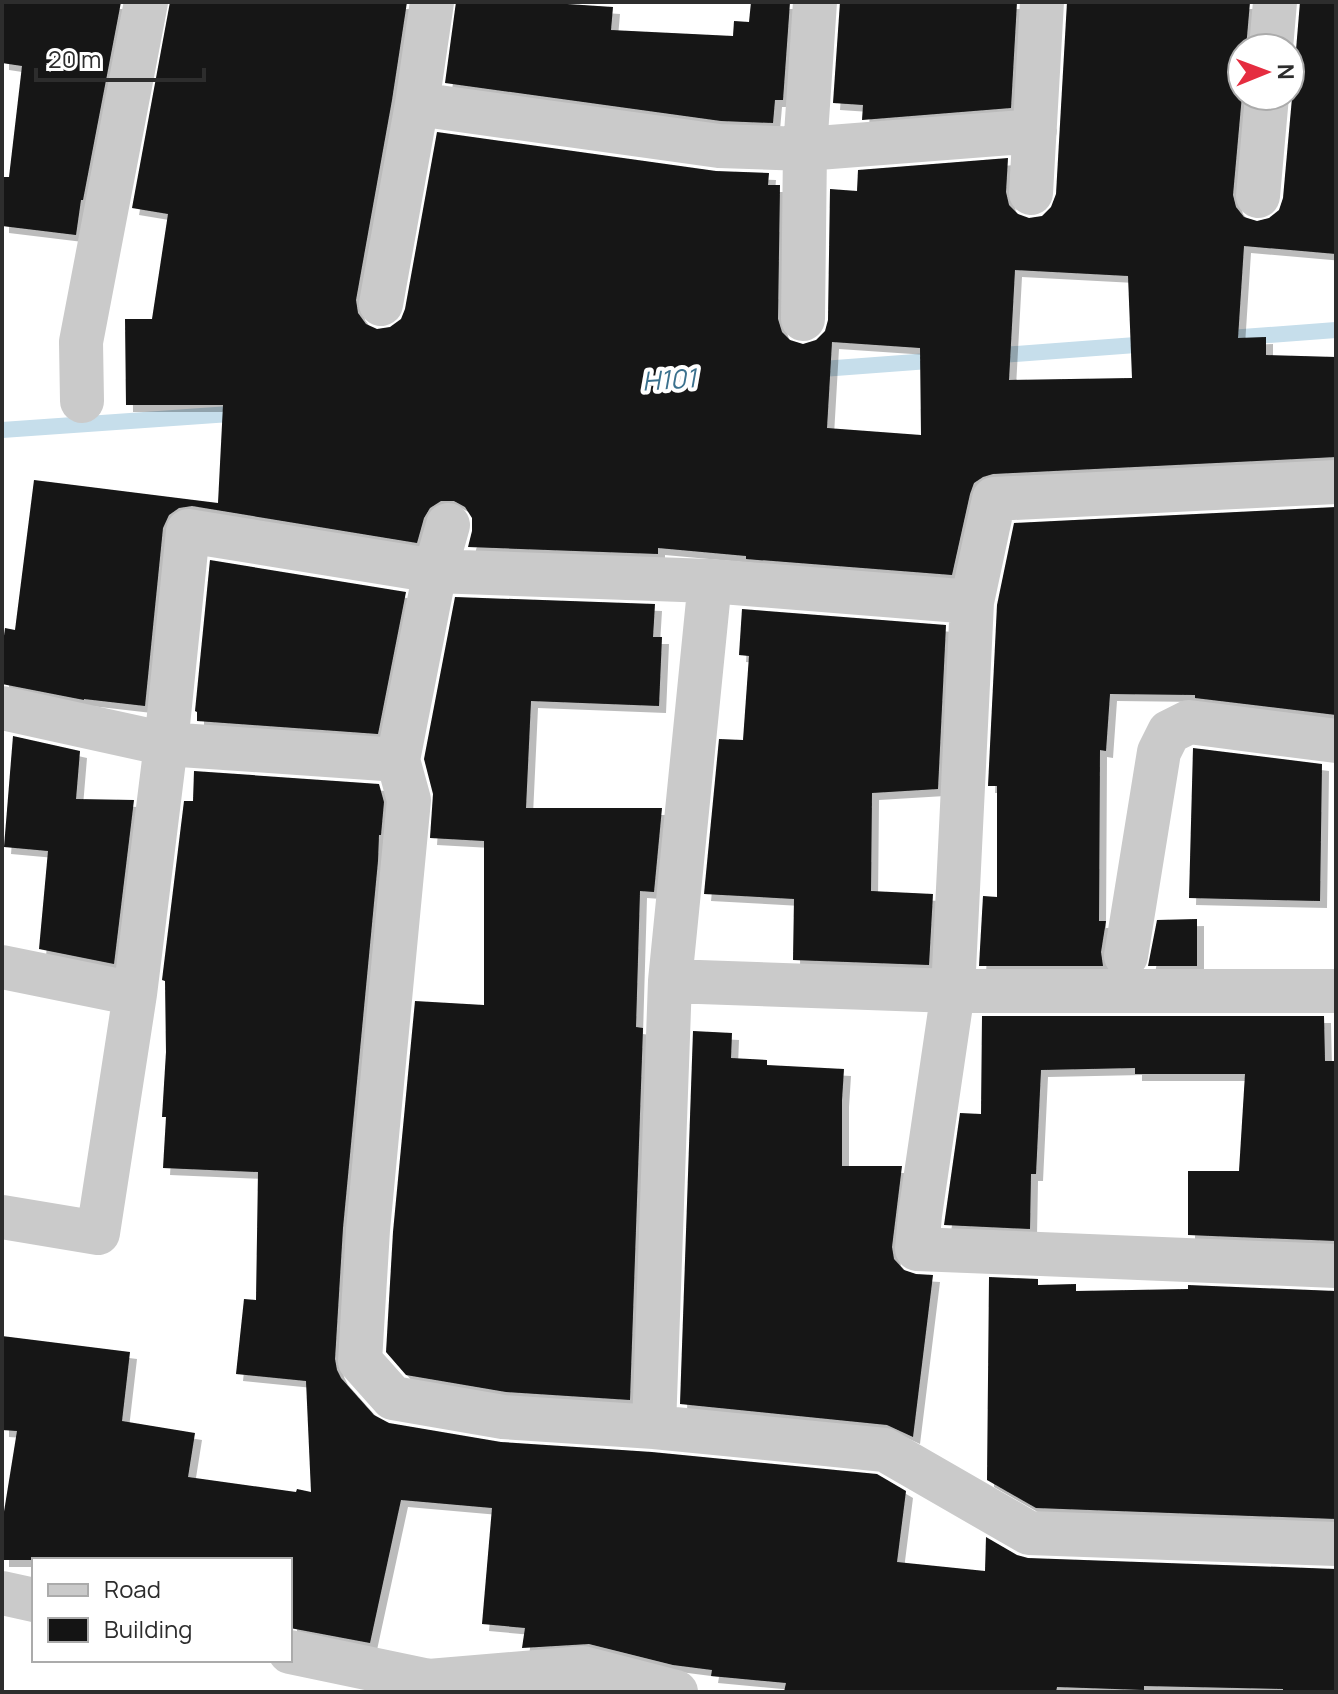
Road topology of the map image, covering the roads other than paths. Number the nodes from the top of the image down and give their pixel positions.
1 (146, 2) edge
2 (432, 2) edge
3 (815, 2) edge
4 (1042, 2) edge
5 (1275, 2) edge
6 (1272, 32) edge
7 (417, 104) junction
8 (1266, 112) edge
9 (1035, 131) junction
10 (805, 149) junction
11 (1031, 193) dead end
12 (1258, 196) dead end
13 (381, 304) dead end
14 (803, 319) dead end
15 (82, 401) dead end
16 (1336, 482) edge
17 (448, 525) dead end
18 (435, 571) junction
19 (710, 581) junction
20 (972, 602) junction
21 (2, 708) edge
22 (1336, 741) edge
23 (166, 744) junction
24 (398, 760) junction
25 (1126, 956) dead end
26 (2, 967) edge
27 (670, 981) junction
28 (953, 991) junction
29 (1336, 991) edge
30 (135, 994) junction
31 (2, 1217) edge
32 (1336, 1266) edge
33 (654, 1427) junction
34 (1336, 1544) edge
35 (2, 1593) edge
36 (32, 1600) edge
37 (292, 1652) edge
38 (676, 1692) edge

1 - 15 street
2 - 7 street
3 - 10 street
4 - 9 street
5 - 6 street
7 - 10 street
7 - 13 street
8 - 12 street
9 - 10 street
9 - 11 street
10 - 14 street
16 - 20 street
17 - 18 street
18 - 19 street
18 - 23 street
18 - 24 street
19 - 20 street
19 - 27 street
20 - 28 street
21 - 23 street
22 - 25 street
23 - 24 street
23 - 30 street
24 - 33 street
26 - 30 street
27 - 28 street
27 - 33 street
28 - 29 street
28 - 32 street
30 - 31 street
33 - 34 street
35 - 36 street
37 - 38 street

